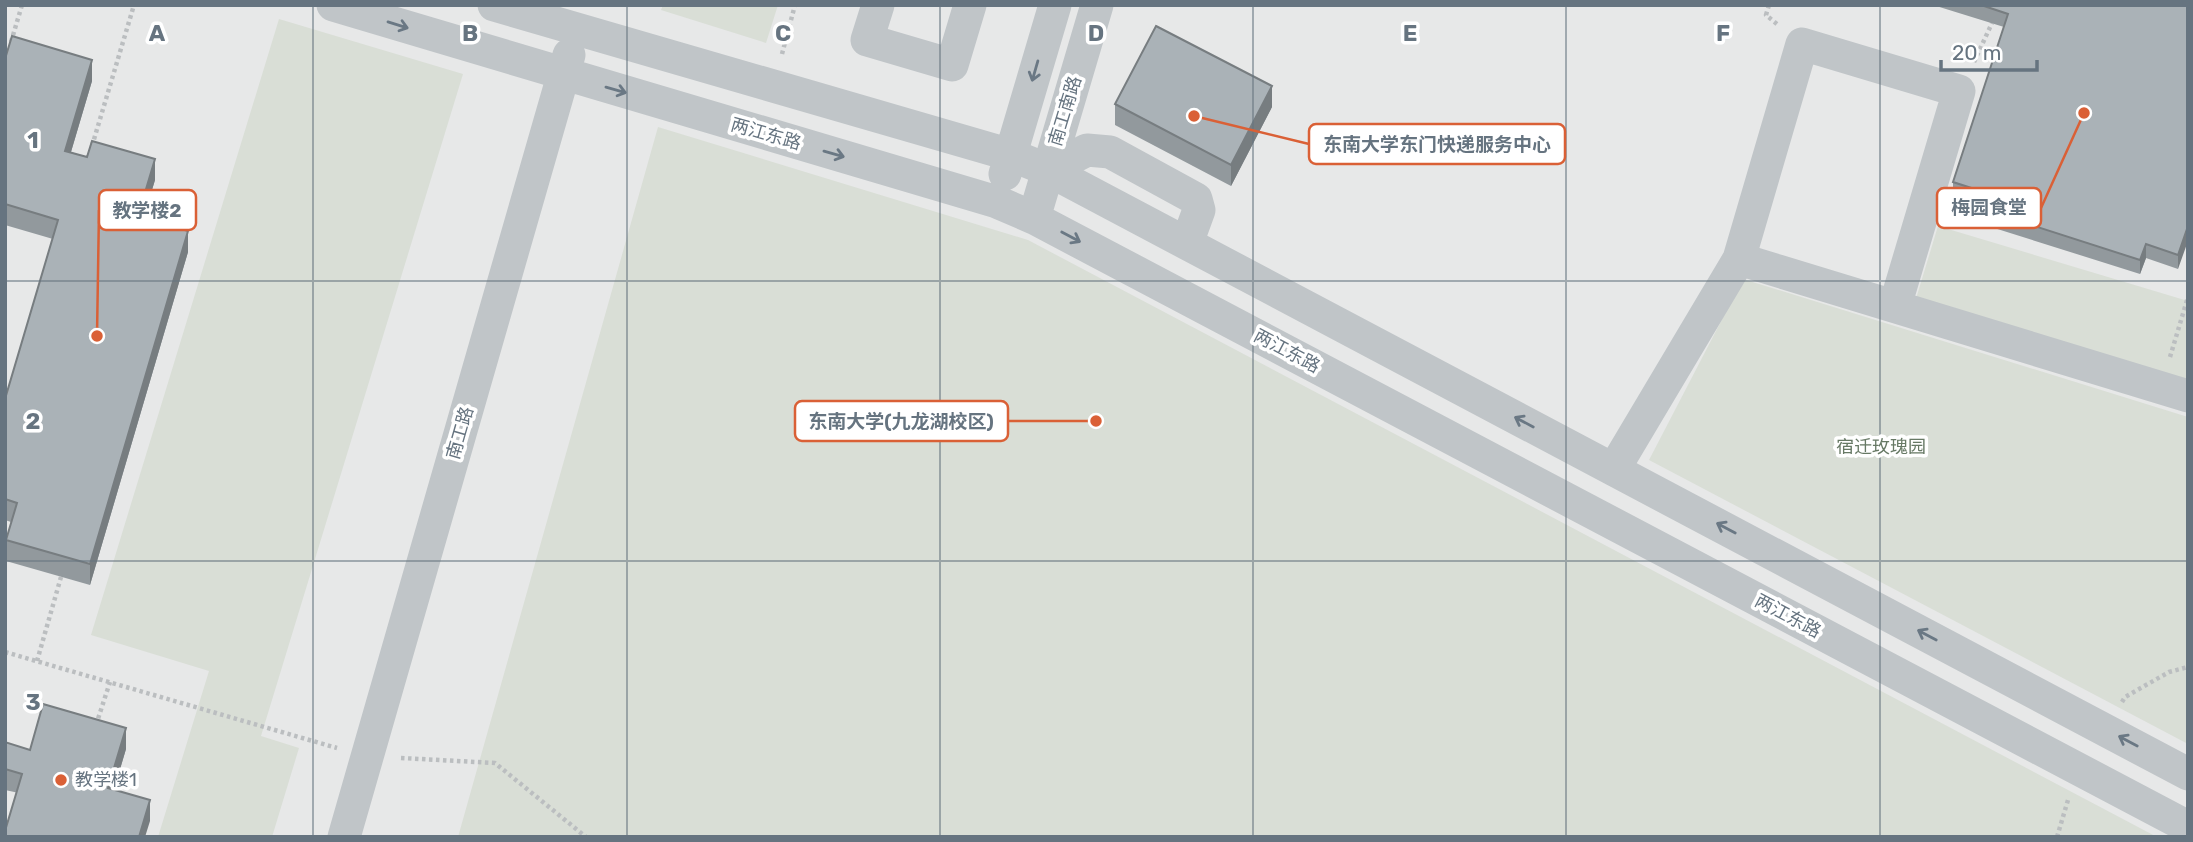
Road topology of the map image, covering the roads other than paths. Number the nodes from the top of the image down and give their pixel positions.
1 (333, 5) edge
2 (494, 5) edge
3 (877, 5) edge
4 (970, 5) edge
5 (1055, 5) edge
6 (1097, 5) edge
7 (577, 29) junction
8 (564, 74) junction
9 (1011, 155) junction
10 (1048, 170) junction
11 (997, 202) junction
12 (1034, 218) junction
13 (1187, 243) junction
14 (1739, 259) junction
15 (1895, 306) junction
16 (2174, 391) edge
17 (1614, 469) junction
18 (2188, 774) edge
19 (2188, 827) edge
20 (344, 837) edge

1 -> 8 street, 两江东路
2 - 7 street
3 - 4 street
5 -> 9 street
6 - 10 street, 南工南路
7 - 8 street, 南工路
7 - 9 street
8 -> 11 street, 两江东路
8 - 20 street, 南工路
9 - 10 street
9 - 11 street
10 - 12 street, 南工南路
10 - 13 street
10 - 13 street
11 - 12 street, 两江东路
12 -> 19 street, 两江东路
17 -> 13 street
14 - 15 street
14 - 15 street
14 - 17 street
15 - 16 street
18 -> 17 street

